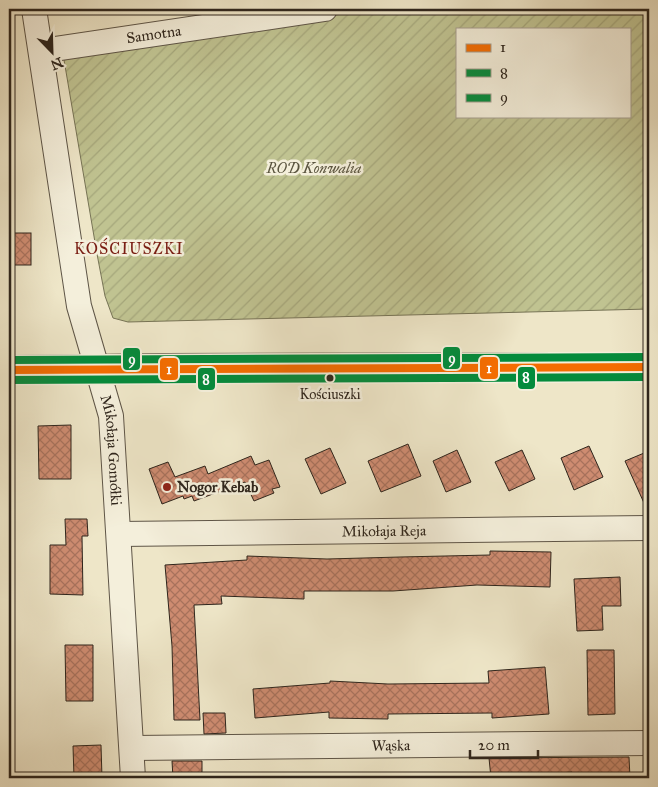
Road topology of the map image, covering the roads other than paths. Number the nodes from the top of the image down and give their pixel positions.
1 (34, 9) edge
2 (325, 9) edge
3 (40, 51) junction
4 (649, 368) edge
5 (9, 370) edge
6 (96, 370) junction
7 (649, 528) edge
8 (119, 534) junction
9 (649, 743) edge
10 (133, 748) junction
11 (133, 778) edge

1 - 3 street, Mikołaja Gomółki
2 - 3 street, Samotna
3 - 6 street, Mikołaja Gomółki
4 - 6 street
5 - 6 street
6 - 8 street, Mikołaja Gomółki
7 - 8 street, Mikołaja Reja
8 - 10 street, Mikołaja Gomółki
9 - 10 street, Wąska
10 - 11 street, Mikołaja Gomółki

